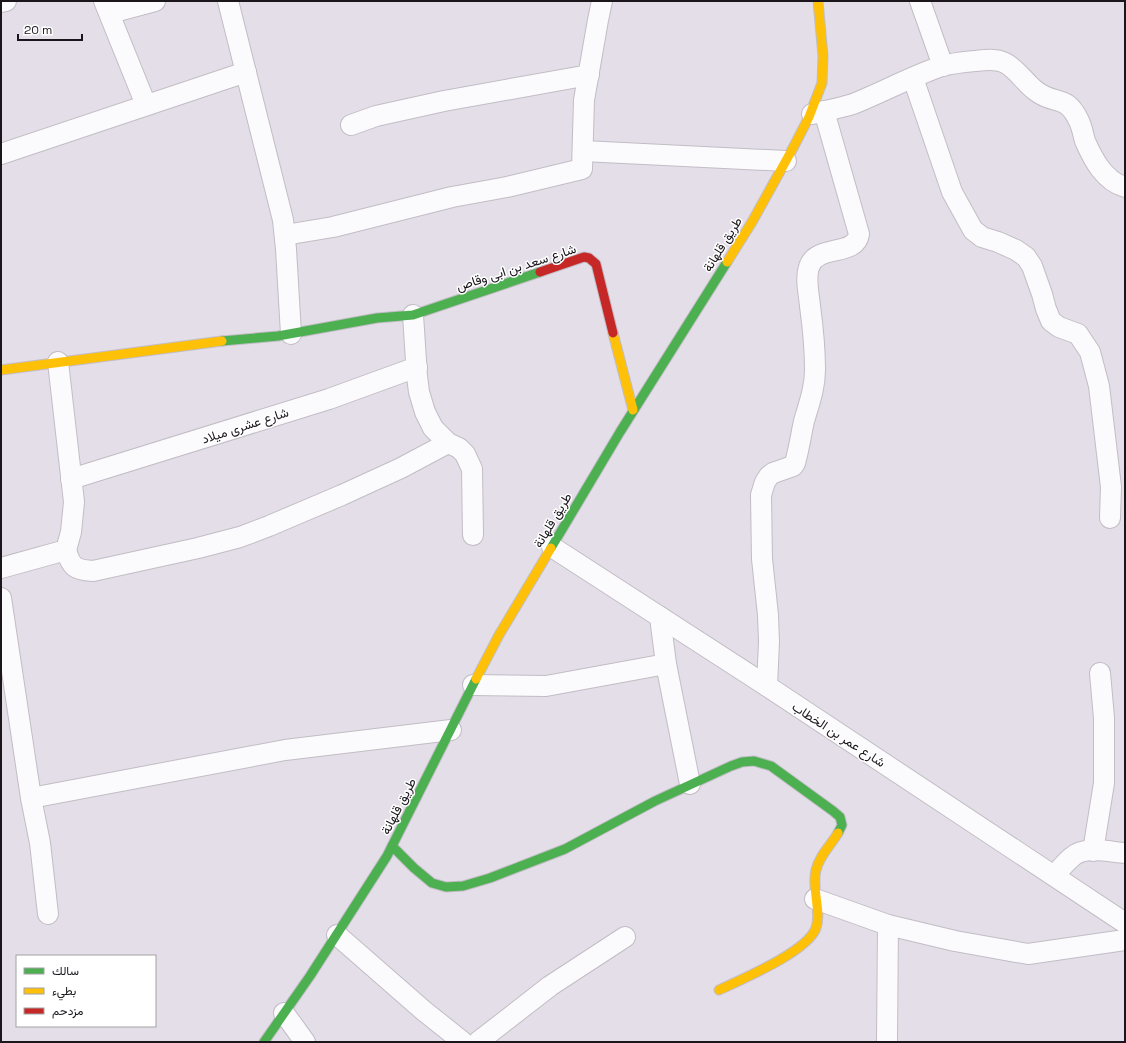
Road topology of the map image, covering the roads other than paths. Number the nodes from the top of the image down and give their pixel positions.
1 (6, 1) edge
2 (155, 1) edge
3 (228, 1) edge
4 (602, 1) edge
5 (818, 1) edge
6 (920, 1) edge
7 (1, 2) edge
8 (107, 7) edge
9 (942, 66) junction
10 (246, 72) junction
11 (589, 75) junction
12 (914, 78) junction
13 (146, 105) junction
14 (817, 113) junction
15 (351, 125) dead end
16 (583, 151) junction
17 (1, 154) edge
18 (786, 161) junction
19 (1125, 188) edge
20 (285, 235) junction
21 (413, 315) junction
22 (291, 334) junction
23 (58, 362) junction
24 (417, 367) junction
25 (1, 370) edge
26 (633, 410) junction
27 (448, 443) junction
28 (72, 480) junction
29 (1110, 518) dead end
30 (473, 535) dead end
31 (552, 547) junction
32 (66, 550) junction
33 (1, 568) edge
34 (1, 598) edge
35 (660, 617) junction
36 (666, 664) junction
37 (1100, 673) dead end
38 (473, 685) junction
39 (767, 686) junction
40 (451, 730) junction
41 (690, 784) junction
42 (32, 798) junction
43 (392, 846) junction
44 (1093, 851) junction
45 (1125, 853) edge
46 (1055, 875) junction
47 (815, 899) junction
48 (48, 914) dead end
49 (1123, 920) edge
50 (888, 925) junction
51 (337, 935) junction
52 (625, 937) dead end
53 (1125, 940) edge
54 (719, 990) dead end
55 (284, 1013) junction
56 (264, 1042) edge
57 (305, 1042) edge
58 (463, 1042) edge
59 (478, 1042) edge
60 (887, 1042) edge

1 - 7 street
2 - 8 street
3 - 10 street
4 - 11 street
5 - 14 street, طريق قلهانة
6 - 9 street
8 - 13 street
9 - 12 street
9 - 19 street
10 - 13 street
10 - 20 street
11 - 15 street
11 - 16 street
12 - 14 street
12 - 29 street
13 - 17 street
14 - 18 street, طريق قلهانة
14 - 39 street
16 - 18 street
16 - 20 street
18 - 26 street, طريق قلهانة
20 - 22 street
21 - 22 street, شارع سعد بن ابى وقاص
21 - 24 street
21 - 26 street, شارع سعد بن ابى وقاص
22 - 23 street, شارع سعد بن ابى وقاص
23 - 25 street, شارع سعد بن ابى وقاص
23 - 28 street
24 - 27 street
24 - 28 street, شارع عشرى ميلاد
26 - 31 street, طريق قلهانة
27 - 30 street
27 - 32 street
28 - 32 street
31 - 35 street, شارع عمر بن الخطاب
31 - 38 street, طريق قلهانة
32 - 33 street
34 - 42 street
35 - 36 street
35 - 39 street, شارع عمر بن الخطاب
36 - 38 street
36 - 41 street
37 - 44 street
38 - 40 street, طريق قلهانة
39 - 46 street, شارع عمر بن الخطاب
40 - 42 street
40 - 43 street, طريق قلهانة
41 - 43 street
41 - 47 street
42 - 48 street
43 - 51 street, طريق قلهانة
44 - 45 street
44 - 46 street
46 - 49 street, شارع عمر بن الخطاب
47 - 50 street
47 - 54 street
50 - 53 street
50 - 60 street
51 - 55 street, طريق قلهانة
51 - 58 street
52 - 59 street
55 - 56 street, طريق قلهانة
55 - 57 street

